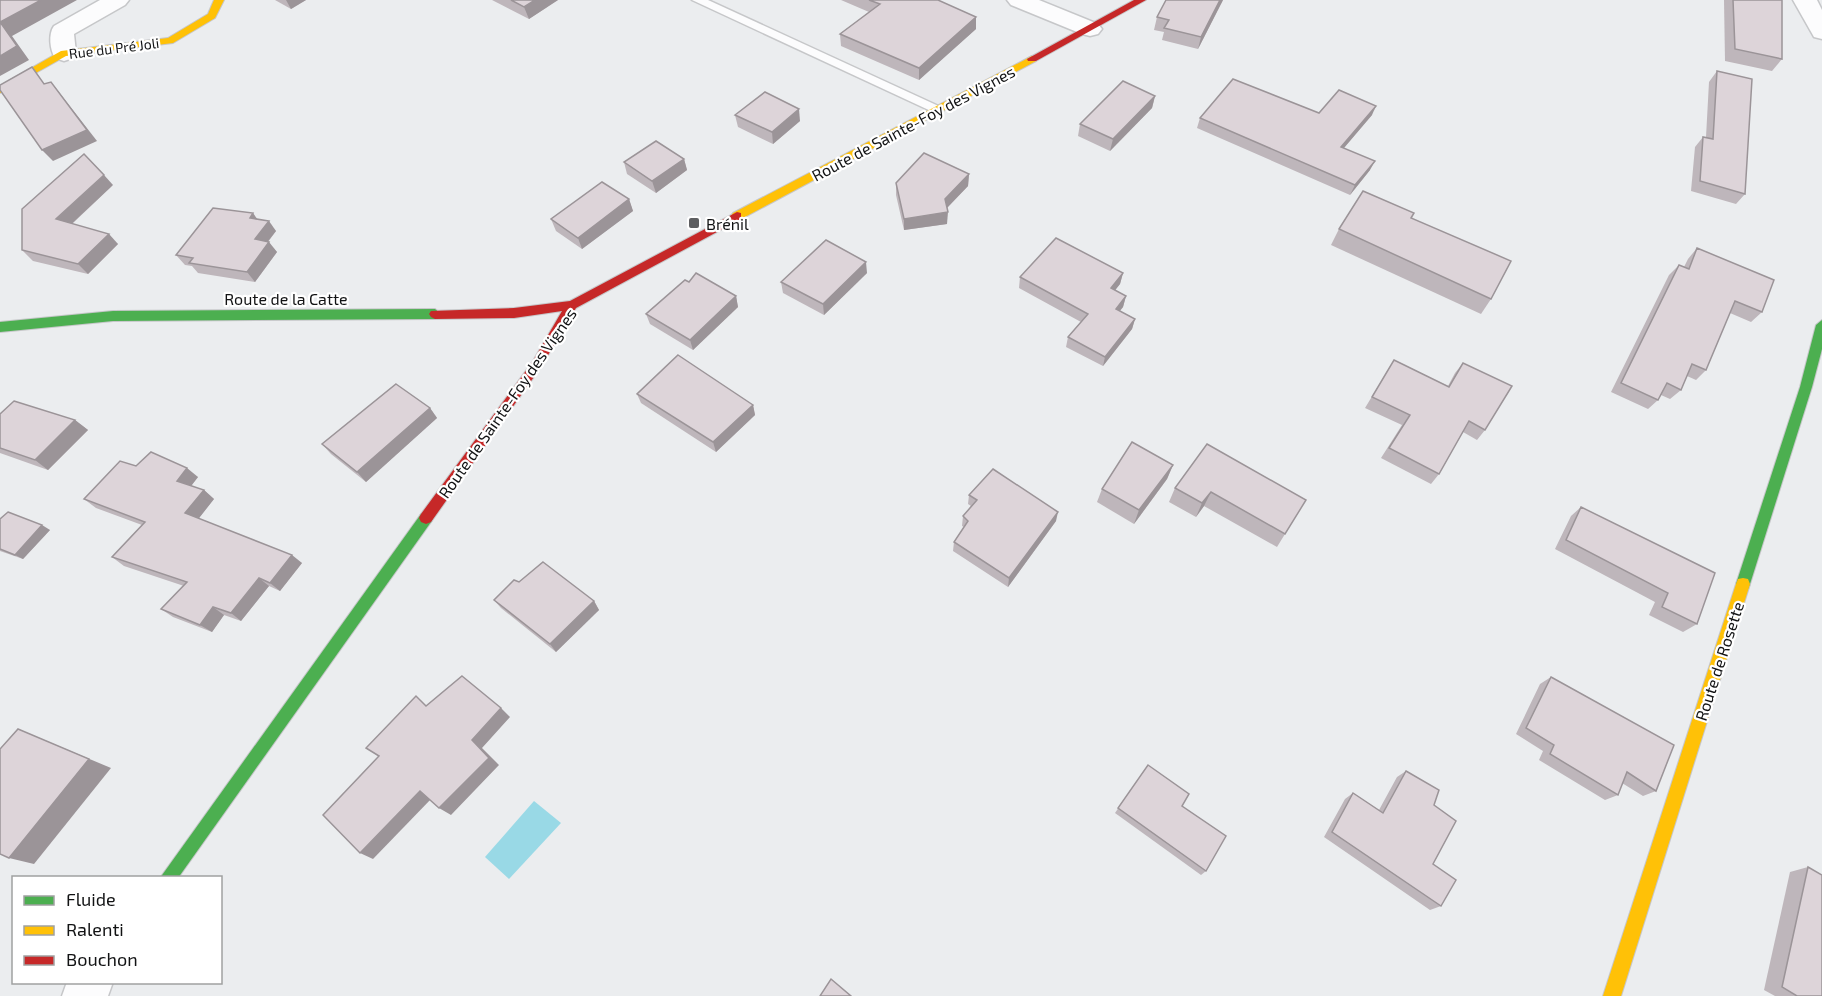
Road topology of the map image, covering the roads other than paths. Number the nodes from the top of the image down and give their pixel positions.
1 (117, 0) edge
2 (217, 0) edge
3 (699, 0) edge
4 (1020, 0) edge
5 (1141, 0) edge
6 (1805, 0) edge
7 (1090, 29) junction
8 (1822, 32) edge
9 (64, 53) junction
10 (0, 90) edge
11 (938, 109) junction
12 (572, 305) junction
13 (1822, 325) edge
14 (0, 327) edge
15 (169, 876) edge
16 (1612, 996) edge

1 - 9 street
2 - 9 street, Rue du Pré Joli
3 - 11 lane
4 - 7 street
5 - 7 street, Route de Sainte-Foy des Vignes
6 - 8 street
7 - 11 street, Route de Sainte-Foy des Vignes
9 - 10 street, Rue du Pré Joli
11 - 12 street, Route de Sainte-Foy des Vignes
12 - 14 street, Route de la Catte
12 - 15 street, Route de Sainte-Foy des Vignes
13 - 16 street, Route de Rosette

